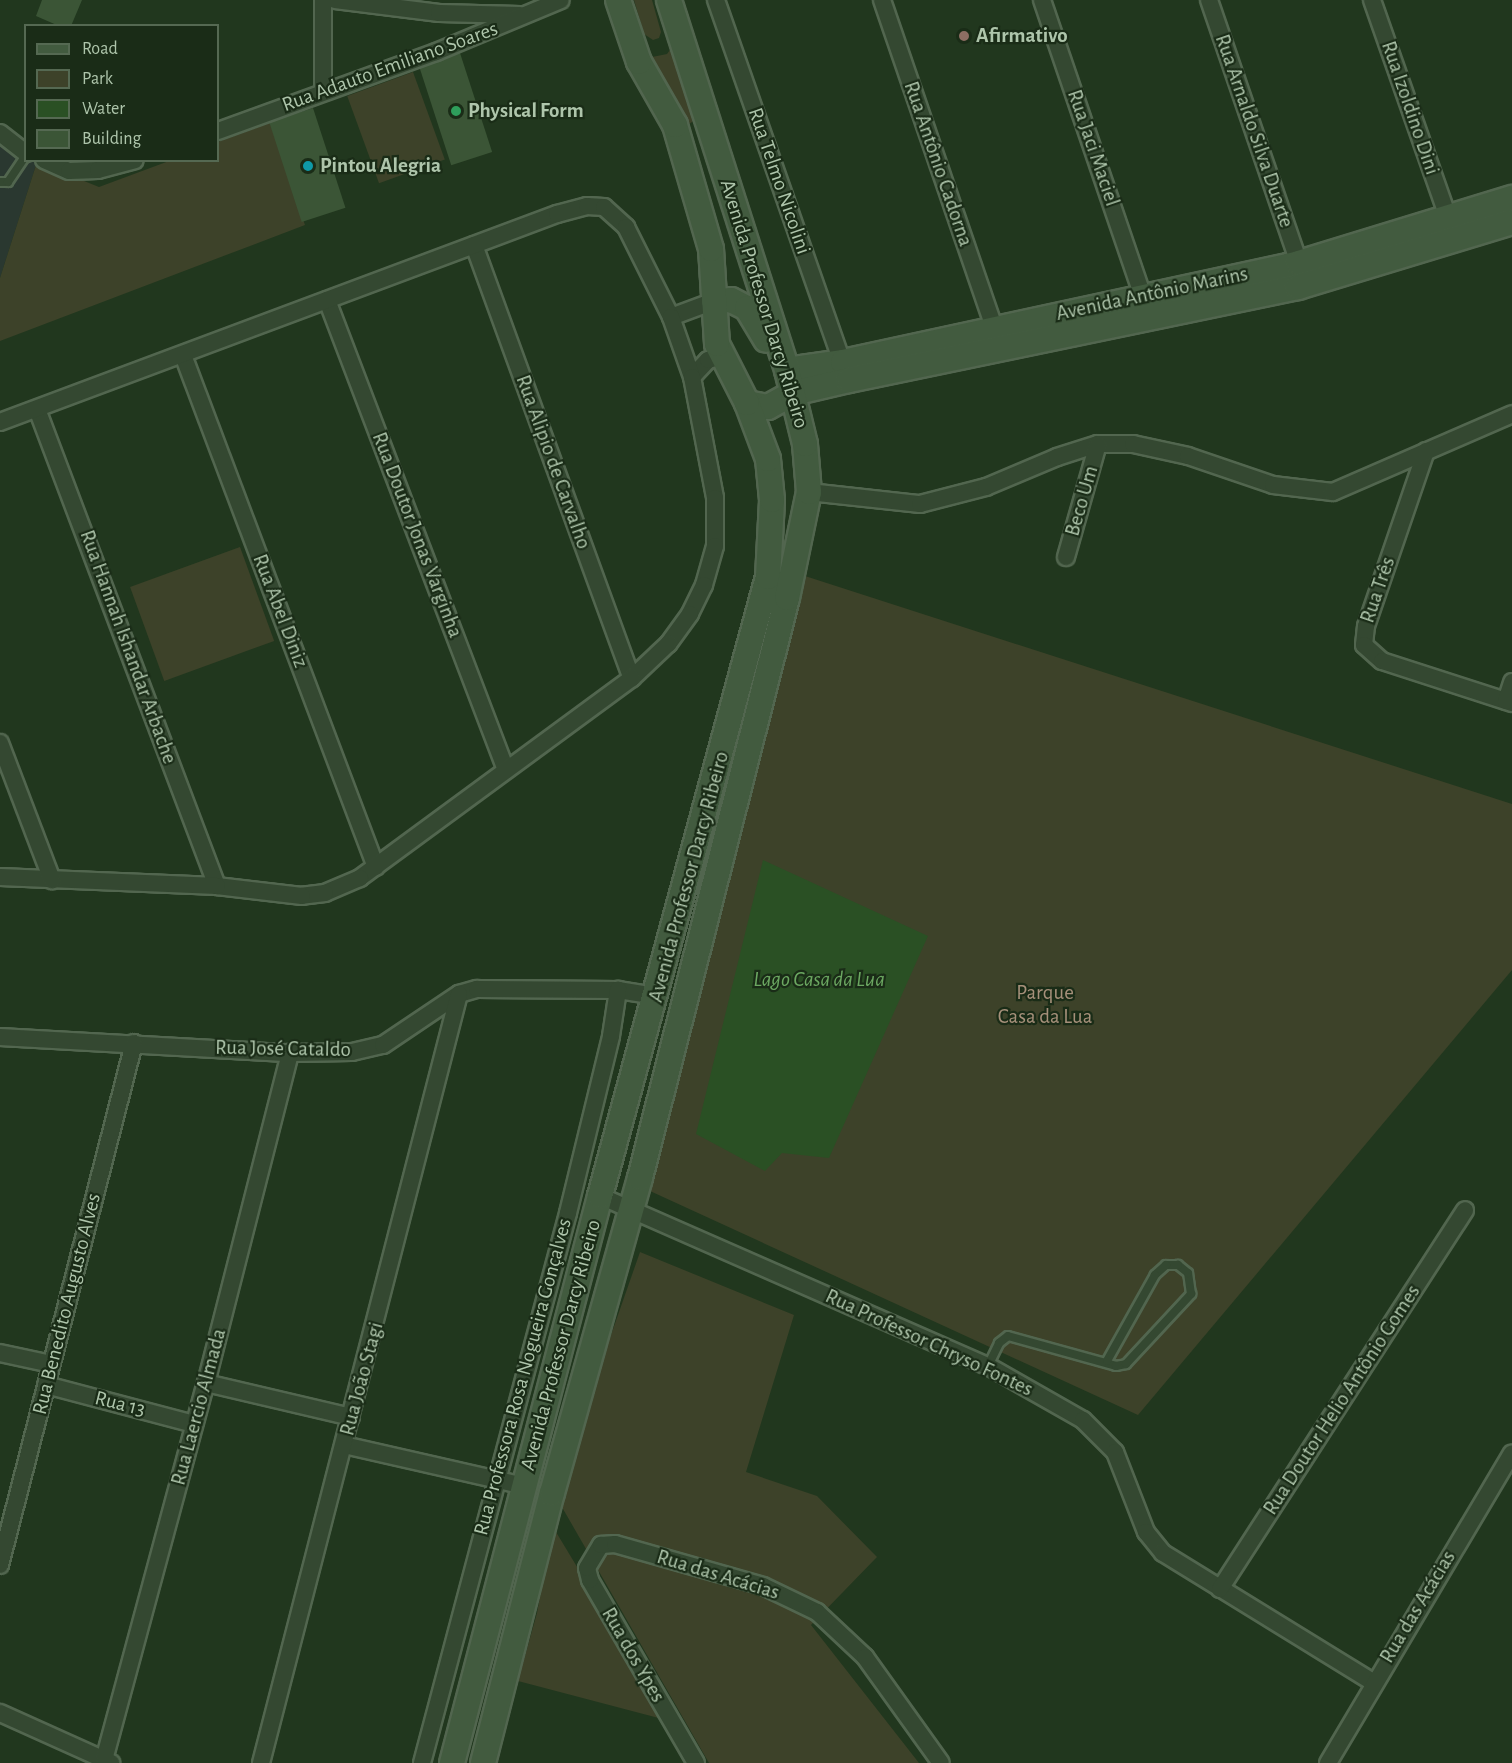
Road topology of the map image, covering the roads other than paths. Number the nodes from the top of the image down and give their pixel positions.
1 (324, 0) edge
2 (335, 0) edge
3 (561, 0) edge
4 (618, 0) edge
5 (657, 0) edge
6 (669, 0) edge
7 (716, 0) edge
8 (882, 0) edge
9 (1042, 0) edge
10 (1209, 0) edge
11 (1372, 0) edge
12 (527, 16) junction
13 (685, 47) junction
14 (323, 90) junction
15 (219, 131) edge
16 (0, 133) edge
17 (24, 152) edge
18 (24, 157) edge
19 (49, 162) edge
20 (128, 162) edge
21 (0, 182) edge
22 (1512, 198) edge
23 (1448, 216) junction
24 (1512, 222) edge
25 (1455, 240) junction
26 (474, 245) junction
27 (1299, 263) junction
28 (327, 300) junction
29 (714, 301) junction
30 (1147, 307) junction
31 (672, 317) junction
32 (994, 327) junction
33 (183, 355) junction
34 (722, 356) junction
35 (784, 363) junction
36 (846, 371) junction
37 (692, 377) junction
38 (793, 393) junction
39 (747, 404) junction
40 (37, 409) junction
41 (1512, 414) edge
42 (0, 422) edge
43 (1098, 444) junction
44 (1426, 452) junction
45 (768, 459) junction
46 (809, 492) junction
47 (1066, 557) dead end
48 (632, 678) junction
49 (1512, 682) edge
50 (1509, 702) edge
51 (0, 743) edge
52 (506, 770) junction
53 (376, 867) junction
54 (0, 877) edge
55 (52, 880) junction
56 (217, 886) junction
57 (618, 990) junction
58 (459, 994) junction
59 (657, 996) junction
60 (0, 1036) edge
61 (134, 1043) junction
62 (290, 1053) junction
63 (600, 1196) junction
64 (631, 1207) junction
65 (1465, 1210) dead end
66 (0, 1353) edge
67 (1107, 1361) junction
68 (51, 1364) junction
69 (988, 1366) junction
70 (206, 1383) junction
71 (46, 1385) junction
72 (351, 1417) junction
73 (194, 1424) junction
74 (344, 1446) junction
75 (1512, 1453) edge
76 (495, 1479) junction
77 (524, 1485) junction
78 (601, 1545) joint
79 (0, 1565) edge
80 (1220, 1590) junction
81 (1373, 1682) junction
82 (0, 1713) edge
83 (108, 1761) edge
84 (261, 1763) edge
85 (422, 1763) edge
86 (452, 1763) edge
87 (483, 1763) edge
88 (696, 1763) edge
89 (942, 1763) edge
90 (1328, 1763) edge

1 - 14 street
2 - 12 street
3 - 12 street, Rua Adauto Emiliano Soares
4 - 29 main road, Avenida Professor Darcy Ribeiro
5 - 13 main road
6 - 13 main road, Avenida Professor Darcy Ribeiro
7 - 36 street, Rua Telmo Nicolini
8 - 32 street, Rua Antônio Cadorna
9 - 30 street, Rua Jaci Maciel
10 - 27 street, Rua Arnaldo Silva Duarte
11 - 23 street, Rua Izoldino Dini
12 - 14 street, Rua Adauto Emiliano Soares
13 - 35 main road, Avenida Professor Darcy Ribeiro
14 - 15 street, Rua Adauto Emiliano Soares
16 - 17 street
18 - 21 lane
19 - 20 street
22 - 23 main road, Avenida Antônio Marins
23 - 25 street, Rua Izoldino Dini
23 - 27 main road, Avenida Antônio Marins
24 - 25 main road, Avenida Antônio Marins
25 - 30 main road, Avenida Antônio Marins
26 - 28 street
26 - 31 street
26 - 48 street, Rua Alipio de Carvalho
27 - 30 main road, Avenida Antônio Marins
28 - 33 street
28 - 52 street, Rua Doutor Jonas Varginha
29 - 31 street
29 - 34 main road, Avenida Professor Darcy Ribeiro
29 - 35 main road
30 - 32 main road, Avenida Antônio Marins
30 - 36 main road, Avenida Antônio Marins
31 - 37 street
32 - 36 main road, Avenida Antônio Marins
33 - 40 street
33 - 53 street, Rua Abel Diniz
34 - 37 street
34 - 39 main road, Avenida Professor Darcy Ribeiro
35 - 36 main road, Avenida Antônio Marins
35 - 38 main road, Avenida Professor Darcy Ribeiro
36 - 38 main road, Avenida Antônio Marins
37 - 48 street
38 - 39 main road, Avenida Antônio Marins
38 - 46 main road, Avenida Professor Darcy Ribeiro
39 - 45 main road, Avenida Professor Darcy Ribeiro
40 - 42 street
40 - 56 street, Rua Hannah Ishandar Arbache
41 - 44 street
43 - 44 street
43 - 46 street
43 - 47 street, Beco Um
44 - 50 street, Rua Três
45 - 46 main road
45 - 59 main road, Avenida Professor Darcy Ribeiro
46 - 64 main road, Avenida Professor Darcy Ribeiro
48 - 52 street
49 - 50 street
51 - 55 street
52 - 53 street
53 - 56 street
54 - 55 street
55 - 56 street
57 - 58 street, Rua José Cataldo
57 - 59 street, Rua José Cataldo
57 - 76 street, Rua Professora Rosa Nogueira Gonçalves
58 - 62 street, Rua José Cataldo
58 - 72 street, Rua João Stagi
59 - 63 main road, Avenida Professor Darcy Ribeiro
60 - 61 street, Rua José Cataldo
61 - 62 street, Rua José Cataldo
61 - 68 street, Rua Benedito Augusto Alves
62 - 70 street, Rua Laercio Almada
63 - 64 street, Rua Professor Chryso Fontes
63 - 77 main road, Avenida Professor Darcy Ribeiro
64 - 69 street, Rua Professor Chryso Fontes
64 - 87 main road, Avenida Professor Darcy Ribeiro
65 - 80 street, Rua Doutor Helio Antônio Gomes
66 - 68 street
67 - 67 lane
67 - 69 lane
68 - 71 street, Rua Benedito Augusto Alves
69 - 80 street, Rua Professor Chryso Fontes
70 - 72 street
70 - 73 street, Rua Laercio Almada
71 - 73 street, Rua 13
71 - 79 street, Rua Benedito Augusto Alves
72 - 74 street, Rua João Stagi
73 - 83 street, Rua Laercio Almada
74 - 76 street
74 - 84 street, Rua João Stagi
75 - 81 street, Rua das Acácias
76 - 77 street
76 - 85 street, Rua Professora Rosa Nogueira Gonçalves
77 - 86 main road, Avenida Professor Darcy Ribeiro
78 - 88 street, Rua dos Ypes
78 - 89 street, Rua das Acácias
80 - 81 street, Rua Professor Chryso Fontes
81 - 90 street, Rua das Acácias
82 - 83 street

